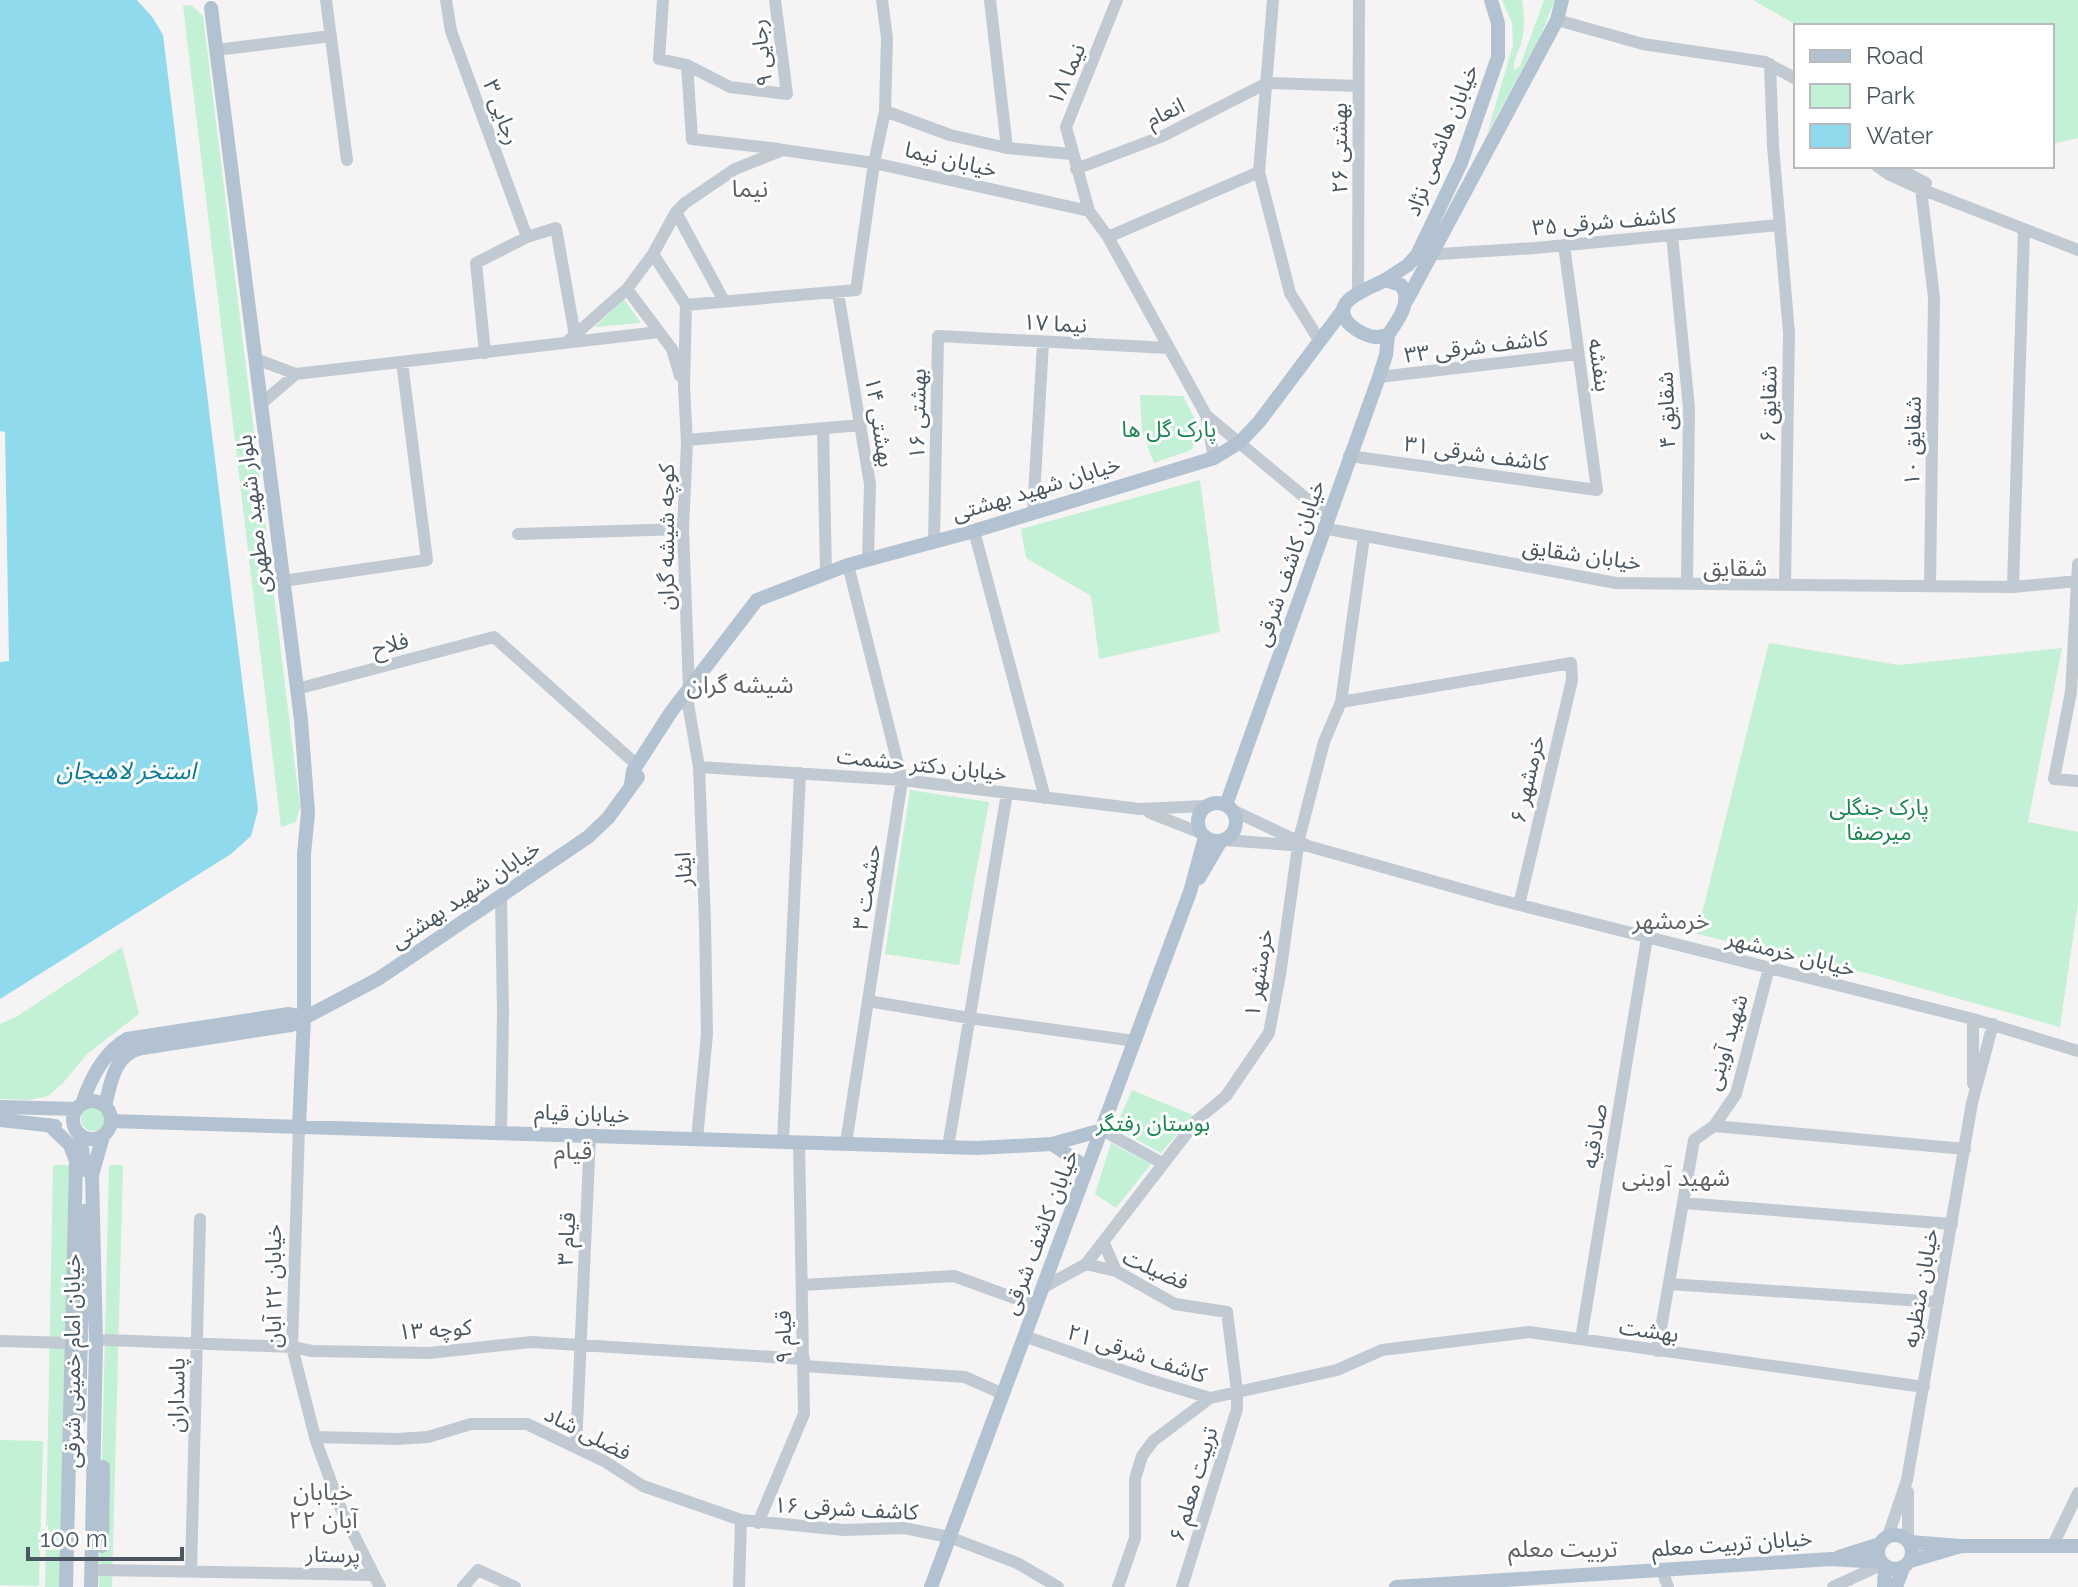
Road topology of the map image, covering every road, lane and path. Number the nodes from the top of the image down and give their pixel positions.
1 (326, 0) edge
2 (446, 0) edge
3 (663, 0) edge
4 (775, 0) edge
5 (882, 0) edge
6 (990, 0) edge
7 (1117, 0) edge
8 (1273, 0) edge
9 (1359, 0) edge
10 (1491, 0) edge
11 (1562, 0) edge
12 (208, 3) edge
13 (1557, 20) junction
14 (331, 36) junction
15 (216, 50) junction
16 (1770, 64) junction
17 (687, 65) junction
18 (1794, 81) edge
19 (1267, 83) junction
20 (1359, 86) junction
21 (885, 111) junction
22 (1007, 148) junction
23 (783, 150) junction
24 (1071, 154) junction
25 (347, 160) dead end
26 (874, 163) junction
27 (1880, 168) edge
28 (1897, 168) edge
29 (1076, 169) junction
30 (1259, 172) junction
31 (1921, 189) junction
32 (1089, 211) junction
33 (676, 212) junction
34 (1779, 225) junction
35 (2024, 229) junction
36 (1672, 235) junction
37 (527, 237) junction
38 (1108, 237) junction
39 (2078, 241) edge
40 (1564, 245) junction
41 (2078, 250) edge
42 (653, 254) junction
43 (1424, 255) junction
44 (1385, 280) junction
45 (627, 289) junction
46 (838, 293) junction
47 (1358, 295) junction
48 (1407, 300) junction
49 (724, 301) junction
50 (686, 305) junction
51 (1343, 310) junction
52 (659, 332) junction
53 (1388, 335) junction
54 (938, 336) joint
55 (571, 338) junction
56 (1319, 340) junction
57 (1043, 343) junction
58 (1169, 348) junction
59 (485, 353) junction
60 (1578, 354) junction
61 (256, 359) junction
62 (402, 362) junction
63 (296, 374) junction
64 (1379, 377) junction
65 (684, 386) junction
66 (262, 403) junction
67 (1206, 415) junction
68 (861, 425) junction
69 (823, 428) junction
70 (687, 440) junction
71 (1240, 442) junction
72 (1349, 456) junction
73 (1214, 458) junction
74 (1597, 490) joint
75 (1033, 513) junction
76 (1325, 522) junction
77 (683, 529) junction
78 (974, 531) junction
79 (518, 534) dead end
80 (1364, 537) junction
81 (934, 541) junction
82 (868, 559) junction
83 (2078, 564) edge
84 (848, 565) junction
85 (826, 573) junction
86 (283, 581) junction
87 (2077, 581) edge
88 (1687, 583) junction
89 (1785, 584) junction
90 (1930, 586) junction
91 (2013, 587) junction
92 (711, 663) junction
93 (689, 688) junction
94 (297, 689) junction
95 (1341, 702) junction
96 (688, 704) junction
97 (637, 765) junction
98 (699, 767) junction
99 (800, 773) junction
100 (902, 780) junction
101 (2078, 781) edge
102 (631, 784) junction
103 (1007, 793) junction
104 (1045, 798) junction
105 (1205, 806) junction
106 (1229, 807) junction
107 (1140, 809) junction
108 (1203, 835) junction
109 (1222, 840) junction
110 (1301, 844) junction
111 (1190, 892) junction
112 (501, 897) junction
113 (1519, 905) junction
114 (1647, 938) junction
115 (1769, 968) junction
116 (868, 1001) junction
117 (304, 1017) junction
118 (969, 1018) junction
119 (1973, 1019) junction
120 (1993, 1024) junction
121 (1135, 1041) junction
122 (2078, 1051) edge
123 (1972, 1103) junction
124 (105, 1106) junction
125 (0, 1107) edge
126 (79, 1107) junction
127 (0, 1120) edge
128 (111, 1121) junction
129 (49, 1125) junction
130 (1714, 1126) junction
131 (299, 1127) junction
132 (1102, 1130) junction
133 (78, 1133) junction
134 (501, 1133) junction
135 (103, 1136) junction
136 (590, 1136) junction
137 (697, 1139) junction
138 (783, 1142) junction
139 (799, 1142) junction
140 (846, 1143) junction
141 (1052, 1144) junction
142 (948, 1147) junction
143 (1965, 1149) junction
144 (96, 1155) junction
145 (1162, 1163) junction
146 (1087, 1168) junction
147 (1683, 1203) junction
148 (200, 1219) dead end
149 (1952, 1224) junction
150 (1104, 1243) junction
151 (1086, 1264) junction
152 (1116, 1271) junction
153 (1669, 1284) junction
154 (803, 1285) junction
155 (1044, 1287) junction
156 (1938, 1302) junction
157 (1036, 1306) junction
158 (1024, 1336) junction
159 (1581, 1339) junction
160 (106, 1340) junction
161 (0, 1341) edge
162 (70, 1343) junction
163 (197, 1343) junction
164 (581, 1344) junction
165 (292, 1347) junction
166 (1657, 1351) junction
167 (1369, 1354) joint
168 (804, 1363) junction
169 (1924, 1387) junction
170 (1237, 1391) junction
171 (1003, 1394) junction
172 (1210, 1398) junction
173 (315, 1437) junction
174 (576, 1447) junction
175 (1907, 1480) junction
176 (2078, 1493) edge
177 (741, 1520) junction
178 (758, 1523) junction
179 (949, 1537) junction
180 (1884, 1540) junction
181 (1909, 1541) junction
182 (1961, 1546) junction
183 (2078, 1546) edge
184 (2052, 1547) junction
185 (1831, 1559) junction
186 (1883, 1564) junction
187 (1906, 1564) junction
188 (101, 1570) junction
189 (1662, 1570) junction
190 (191, 1571) junction
191 (372, 1575) junction
192 (1603, 1580) edge
193 (1481, 1584) edge
194 (66, 1587) edge
195 (74, 1587) edge
196 (91, 1587) edge
197 (101, 1587) edge
198 (380, 1587) edge
199 (463, 1587) edge
200 (515, 1587) edge
201 (739, 1587) edge
202 (931, 1587) edge
203 (1058, 1587) edge
204 (1118, 1587) edge
205 (1182, 1587) edge
206 (1396, 1587) edge
207 (1668, 1587) edge
208 (1833, 1587) edge
209 (1884, 1587) edge
210 (1896, 1587) edge

1 - 14 street
2 - 37 street, رجایی ۳
3 - 17 street
4 - 17 street, رجایی ۹
5 - 21 street
6 - 22 street
7 - 24 street, نیما ۱۸
8 - 19 street
9 - 20 street, بهشتی ۲۶
10 - 43 main road, خیابان هاشمی نژاد
11 - 13 main road
12 - 15 main road, بلوار شهید مطهری
13 - 16 street
13 - 43 main road
14 - 15 street
14 - 25 street
15 - 61 main road, بلوار شهید مطهری
16 - 18 street
16 - 34 street, شقایق ۶
17 - 23 street
19 - 20 street
19 - 29 street, انعام
19 - 30 street
20 - 47 street, بهشتی ۲۶
21 - 22 street
21 - 26 street
22 - 24 street
23 - 26 street, خیابان نیما
23 - 33 street, خیابان نیما
24 - 29 street, نیما ۱۸
26 - 32 street, خیابان نیما
26 - 46 street
27 - 31 street
28 - 39 street
29 - 32 street, نیما ۱۸
30 - 38 street
30 - 56 street
31 - 35 street
31 - 90 street, شقایق ۱۰
32 - 38 street
33 - 42 street, خیابان نیما
33 - 49 street
34 - 36 street, کاشف شرقی ۳۵
34 - 89 street, شقایق ۶
35 - 41 street
35 - 91 street
36 - 40 street, کاشف شرقی ۳۵
36 - 88 street, شقایق ۴
37 - 55 street
37 - 59 street
38 - 58 street
40 - 43 street, کاشف شرقی ۳۵
40 - 60 street, بنفشه
42 - 45 street, خیابان نیما
42 - 50 street
43 - 44 main road, خیابان هاشمی نژاد
43 - 48 main road
44 - 47 main road
44 - 48 main road
45 - 52 street
45 - 55 street, خیابان نیما
46 - 49 street
46 - 68 street, بهشتی ۱۴
47 - 51 main road
48 - 53 main road
49 - 50 street
50 - 65 street
51 - 53 main road
51 - 56 main road, خیابان شهید بهشتی
52 - 55 street
52 - 65 street
53 - 64 main road, خیابان کاشف شرقی
54 - 57 street, نیما ۱۷
54 - 81 street, بهشتی ۱۶
55 - 59 street
56 - 71 main road, خیابان شهید بهشتی
57 - 58 street, نیما ۱۷
57 - 75 street
58 - 67 street
59 - 62 street
60 - 64 street, کاشف شرقی ۳۳
60 - 74 street, بنفشه
61 - 63 street
61 - 66 main road, بلوار شهید مطهری
62 - 63 street
62 - 86 street
63 - 66 street
64 - 72 main road, خیابان کاشف شرقی
65 - 70 street, کوچه شیشه گران
66 - 86 main road, بلوار شهید مطهری
67 - 71 street
67 - 73 street
68 - 69 street
68 - 82 street, بهشتی ۱۴
69 - 70 street
69 - 85 street
70 - 77 street, کوچه شیشه گران
71 - 73 main road, خیابان شهید بهشتی
71 - 76 street
72 - 74 street, کاشف شرقی ۳۱
72 - 76 main road, خیابان کاشف شرقی
73 - 75 main road, خیابان شهید بهشتی
75 - 78 main road, خیابان شهید بهشتی
76 - 80 street, خیابان شقایق
76 - 106 main road, خیابان کاشف شرقی
77 - 79 street
77 - 93 street, کوچه شیشه گران
78 - 81 main road, خیابان شهید بهشتی
78 - 104 street
80 - 88 street, خیابان شقایق
80 - 95 street, خرمشهر ۱
81 - 82 main road, خیابان شهید بهشتی
82 - 84 main road, خیابان شهید بهشتی
83 - 87 street
84 - 85 main road, خیابان شهید بهشتی
84 - 100 street
85 - 92 main road, خیابان شهید بهشتی
86 - 94 main road, بلوار شهید مطهری
87 - 91 street, خیابان شقایق
87 - 101 street
88 - 89 street, خیابان شقایق
89 - 90 street, خیابان شقایق
90 - 91 street, خیابان شقایق
92 - 93 main road, خیابان شهید بهشتی
92 - 96 main road, خیابان شهید بهشتی
93 - 97 main road, خیابان شهید بهشتی
94 - 97 street, فلاح
94 - 117 main road, بلوار شهید مطهری
95 - 110 street, خرمشهر ۱
95 - 113 street, خرمشهر ۶
96 - 98 street, ایثار
96 - 102 main road, خیابان شهید بهشتی
97 - 102 main road, خیابان شهید بهشتی
98 - 99 street, خیابان دکتر حشمت
98 - 137 street, ایثار
99 - 100 street, خیابان دکتر حشمت
99 - 138 street
100 - 103 street, خیابان دکتر حشمت
100 - 116 street, حشمت ۳
102 - 112 main road, خیابان شهید بهشتی
103 - 104 street, خیابان دکتر حشمت
103 - 118 street
104 - 107 street, خیابان دکتر حشمت
105 - 106 main road
105 - 107 street
105 - 108 main road
106 - 109 main road
106 - 110 street
107 - 108 street
108 - 109 main road
108 - 111 main road
109 - 110 street
109 - 111 main road
110 - 113 street, خیابان خرمشهر
110 - 145 street, خرمشهر ۱
111 - 121 main road, خیابان کاشف شرقی
112 - 117 main road, خیابان شهید بهشتی
112 - 134 street
113 - 114 street, خیابان خرمشهر
114 - 115 street, خیابان خرمشهر
114 - 159 street, صادقیه
115 - 119 street, خیابان خرمشهر
115 - 130 street, شهید آوینی
116 - 118 street
116 - 140 street, حشمت ۳
117 - 124 main road, خیابان شهید بهشتی
117 - 126 main road
117 - 131 main road, خیابان ۲۲ آبان
118 - 121 street
118 - 142 street
119 - 120 street, خیابان خرمشهر
119 - 123 street
120 - 122 street, خیابان خرمشهر
120 - 123 street
121 - 132 main road, خیابان کاشف شرقی
123 - 143 street, خیابان منظریه
124 - 126 main road
124 - 128 main road
125 - 126 main road
126 - 133 main road
127 - 129 main road
128 - 131 main road, خیابان قیام
128 - 135 main road
129 - 133 main road
129 - 162 main road
130 - 143 street
130 - 147 street, شهید آوینی
131 - 134 main road, خیابان قیام
131 - 165 street, خیابان ۲۲ آبان
132 - 141 main road, خیابان قیام
132 - 145 street
132 - 146 main road, خیابان کاشف شرقی
133 - 135 main road
133 - 195 main road, خیابان امام خمینی شرقی
134 - 136 main road, خیابان قیام
135 - 144 main road, خیابان امام خمینی شرقی
136 - 137 main road, خیابان قیام
136 - 164 street, قیام ۳
137 - 138 main road, خیابان قیام
138 - 139 main road, خیابان قیام
139 - 140 main road, خیابان قیام
139 - 154 street, قیام ۹
140 - 142 main road, خیابان قیام
141 - 142 main road, خیابان قیام
141 - 146 main road
143 - 149 street, خیابان منظریه
144 - 160 main road
144 - 196 main road, خیابان امام خمینی شرقی
145 - 150 street, فضیلت
146 - 155 main road, خیابان کاشف شرقی
147 - 149 street
147 - 153 street, شهید آوینی
148 - 163 street, پاسداران
149 - 156 street, خیابان منظریه
150 - 151 street, فضیلت
150 - 152 street
151 - 152 street, فضیلت
151 - 155 street, فضیلت
152 - 170 street, فضیلت
153 - 156 street
153 - 166 street, شهید آوینی
154 - 157 street
154 - 168 street, قیام ۹
155 - 157 main road, خیابان کاشف شرقی
156 - 169 street, خیابان منظریه
157 - 158 main road, خیابان کاشف شرقی
158 - 171 main road, خیابان کاشف شرقی
158 - 172 street, کاشف شرقی ۲۱
159 - 166 street, بهشت
159 - 167 street, بهشت
160 - 163 street, کوچه ۱۳
160 - 188 main road
161 - 162 street
162 - 194 main road
163 - 165 street, کوچه ۱۳
163 - 190 street, پاسداران
164 - 165 street, کوچه ۱۳
164 - 168 street, کوچه ۱۳
164 - 174 street, قیام ۳
165 - 173 street, خیابان ۲۲ آبان
166 - 169 street, بهشت
167 - 170 street, کاشف شرقی ۲۱
168 - 171 street, کوچه ۱۳
168 - 178 street, قیام ۹
169 - 175 street, خیابان منظریه
170 - 172 street, کاشف شرقی ۲۱
170 - 205 street, تربیت معلم ۶
171 - 179 main road, خیابان کاشف شرقی
172 - 204 street
173 - 174 street, فضلی شاد
173 - 191 street, خیابان ۲۲ آبان
174 - 177 street, فضلی شاد
175 - 180 street
175 - 181 street
176 - 184 street
177 - 178 street, کاشف شرقی ۱۶
177 - 201 street
178 - 179 street, کاشف شرقی ۱۶
179 - 202 main road, خیابان کاشف شرقی
179 - 203 street, کاشف شرقی ۱۶
180 - 181 main road
180 - 185 main road
180 - 186 main road
181 - 182 main road
181 - 187 main road
182 - 184 main road
182 - 187 main road
183 - 184 main road
185 - 186 main road
185 - 189 main road, خیابان تربیت معلم
186 - 187 main road
186 - 208 street
186 - 209 main road
187 - 210 main road
188 - 190 street, پرستار
188 - 197 main road
189 - 192 main road, خیابان تربیت معلم
189 - 207 street
190 - 191 street, پرستار
191 - 198 street, خیابان ۲۲ آبان
192 - 193 main road, خیابان تربیت معلم
193 - 206 main road, خیابان تربیت معلم
199 - 200 street

